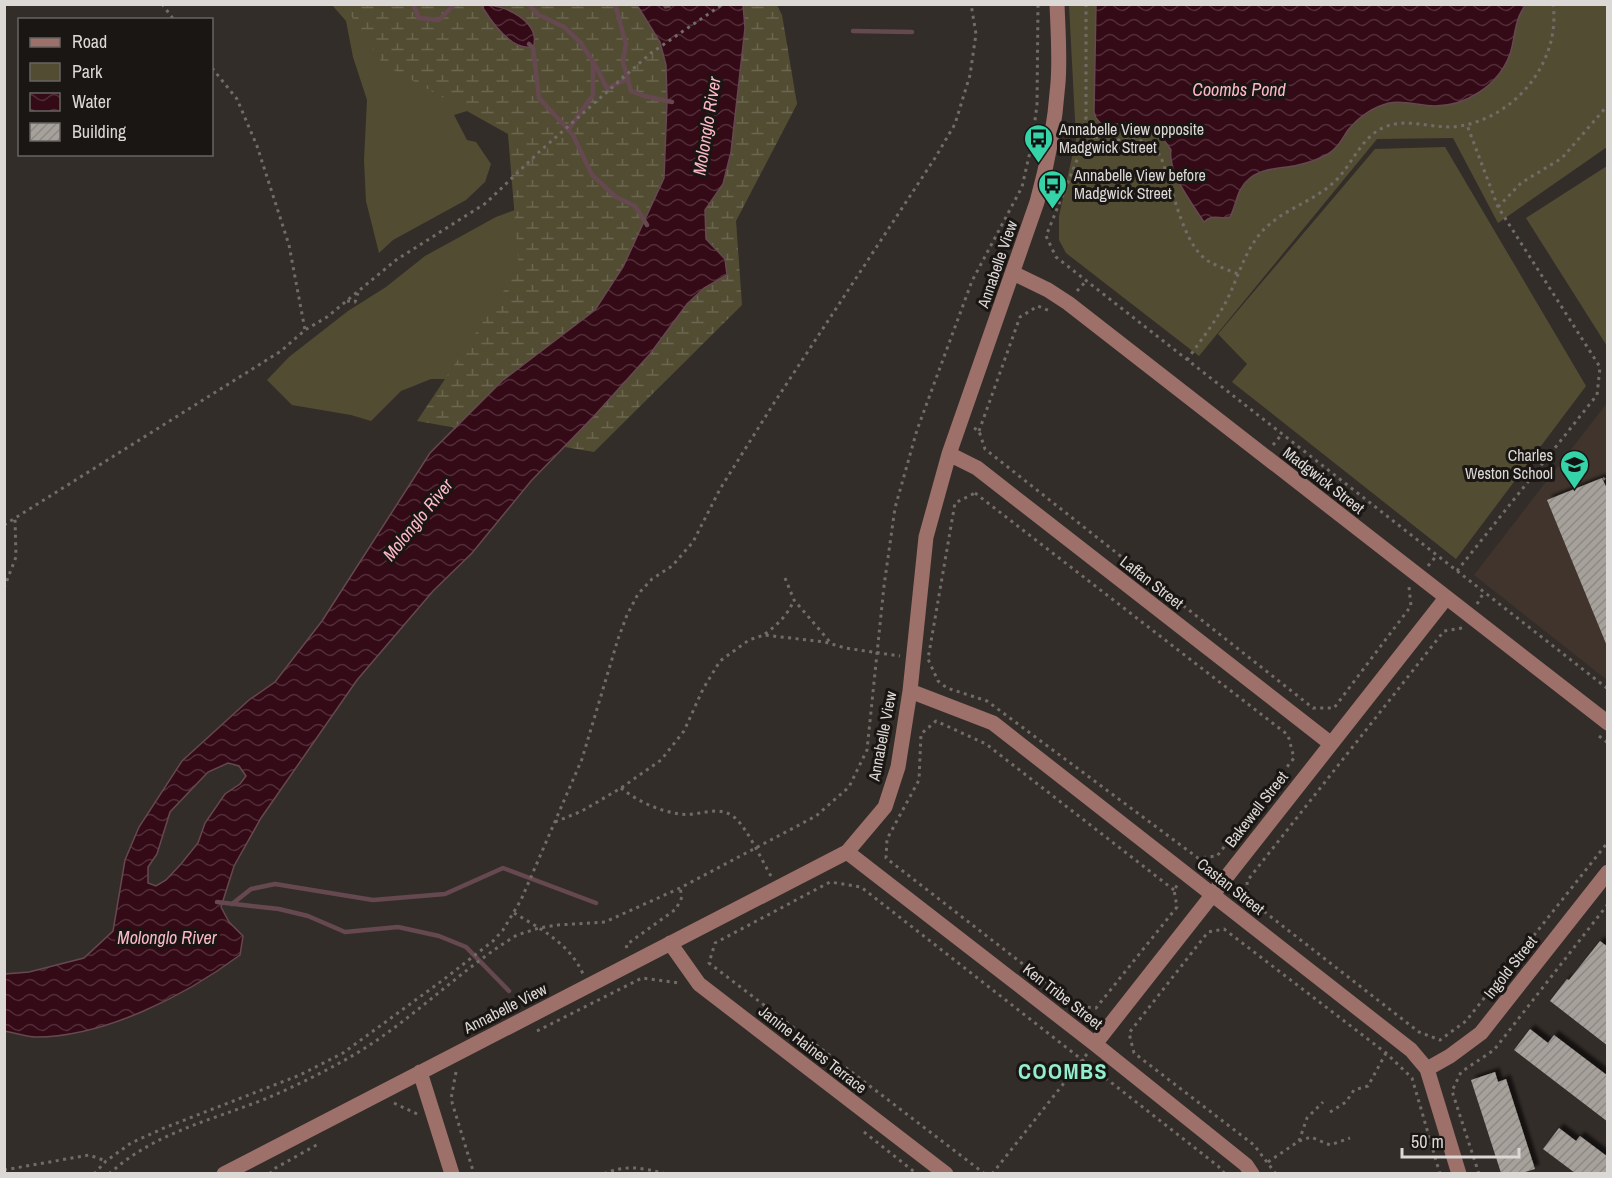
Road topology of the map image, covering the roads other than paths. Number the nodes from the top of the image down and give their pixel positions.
1 (1058, 4) edge
2 (1012, 273) junction
3 (949, 454) junction
4 (1446, 598) junction
5 (910, 691) junction
6 (1608, 723) edge
7 (1330, 743) junction
8 (847, 852) junction
9 (1608, 872) edge
10 (1213, 895) junction
11 (670, 943) junction
12 (1095, 1044) junction
13 (1427, 1069) junction
14 (420, 1072) junction
15 (228, 1172) edge
16 (452, 1173) edge
17 (945, 1173) edge
18 (1252, 1173) edge
19 (1459, 1173) edge

1 - 2 street, Annabelle View
2 - 3 street, Annabelle View
2 - 4 street, Madgwick Street
3 - 5 street, Annabelle View
3 - 7 street, Laffan Street
4 - 6 street, Madgwick Street
4 - 7 street, Bakewell Street
5 - 8 street, Annabelle View
5 - 10 street, Castan Street
7 - 10 street, Bakewell Street
8 - 11 street, Annabelle View
8 - 12 street, Ken Tribe Street
9 - 13 street, Ingold Street
10 - 12 street, Bakewell Street
10 - 13 street, Castan Street
11 - 14 street, Annabelle View
11 - 17 street, Janine Haines Terrace
12 - 18 street, Ken Tribe Street
13 - 19 street, Castan Street
14 - 15 street, Annabelle View
14 - 16 street

